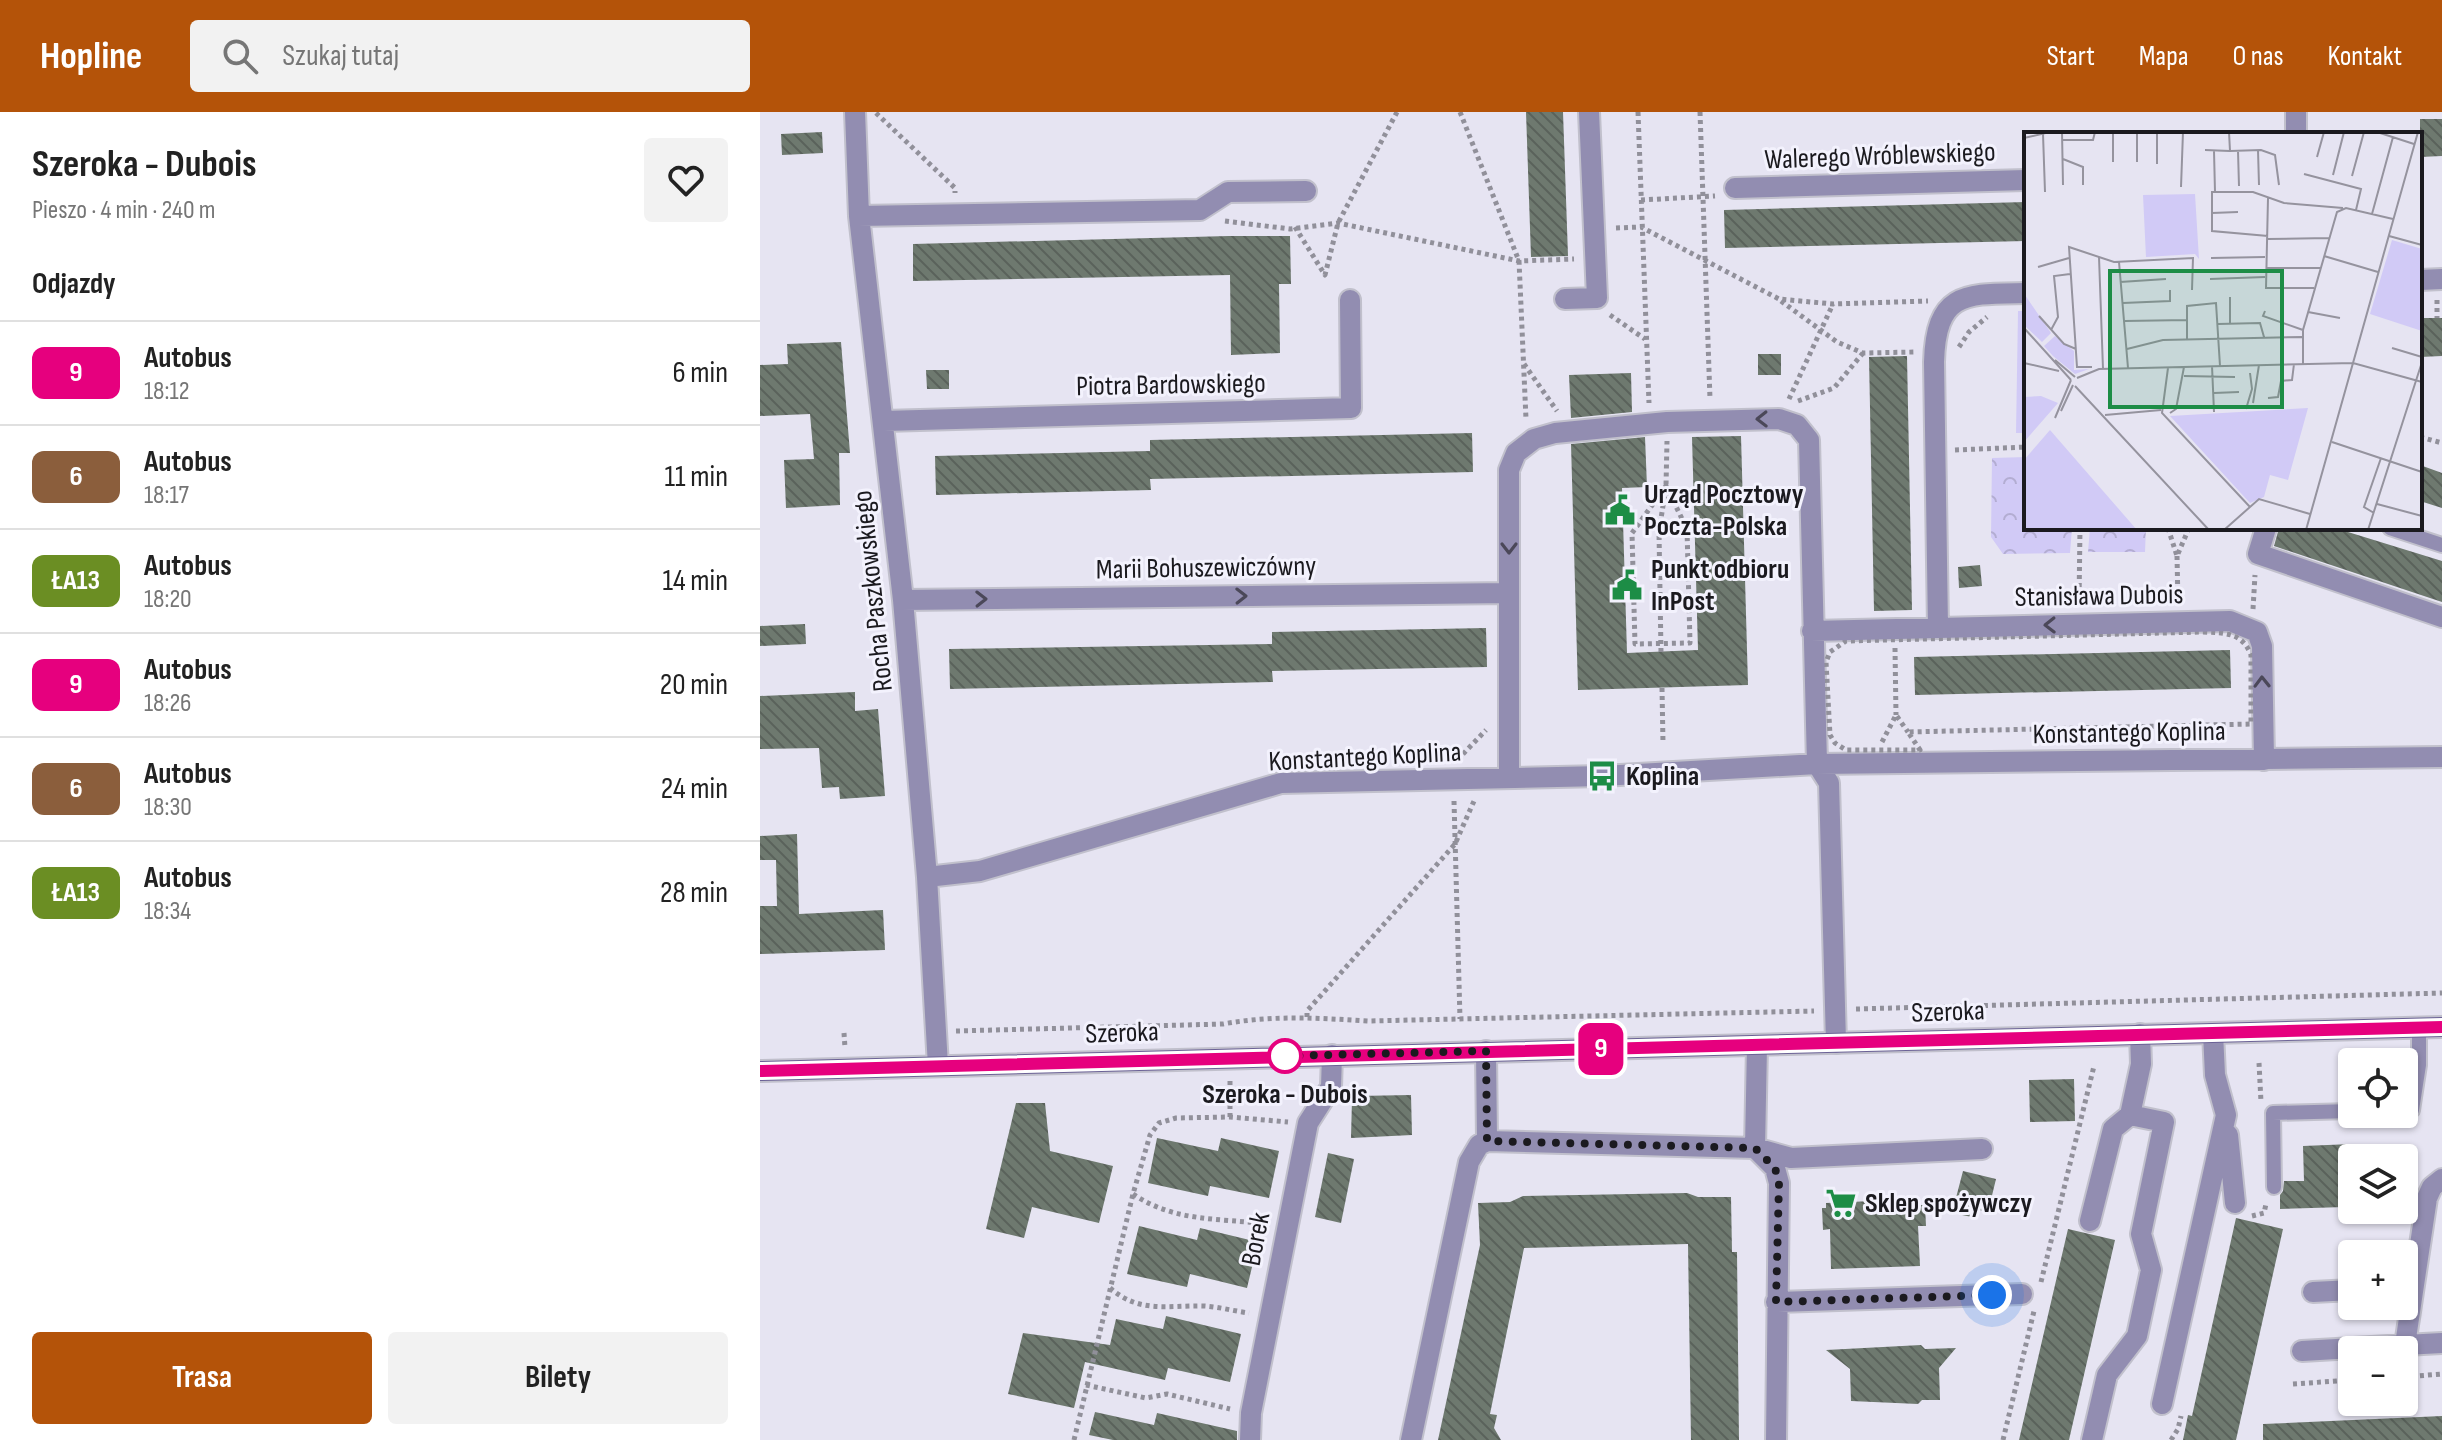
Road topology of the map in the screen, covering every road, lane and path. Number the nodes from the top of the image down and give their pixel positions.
1 (855, 112) edge
2 (875, 112) edge
3 (1397, 112) edge
4 (1460, 112) edge
5 (1589, 112) edge
6 (1638, 112) edge
7 (1700, 112) edge
8 (2024, 180) edge
9 (1735, 188) dead end
10 (1306, 191) dead end
11 (955, 214) junction
12 (859, 216) junction
13 (1214, 221) dead end
14 (1338, 223) junction
15 (1295, 227) junction
16 (1641, 227) junction
17 (1594, 228) junction
18 (1584, 258) dead end
19 (1519, 261) junction
20 (1705, 261) junction
21 (2442, 279) edge
22 (2422, 280) edge
23 (2024, 293) edge
24 (1597, 298) junction
25 (1565, 299) dead end
26 (1779, 299) junction
27 (1350, 300) dead end
28 (1957, 300) junction
29 (1833, 304) junction
30 (1820, 330) junction
31 (1969, 332) dead end
32 (1646, 339) junction
33 (1962, 340) dead end
34 (1863, 353) junction
35 (1934, 357) junction
36 (1524, 363) junction
37 (1711, 420) junction
38 (884, 421) junction
39 (1667, 422) junction
40 (1561, 433) junction
41 (2422, 438) edge
42 (2442, 443) edge
43 (1527, 444) junction
44 (2024, 447) edge
45 (1958, 450) dead end
46 (1666, 486) junction
47 (2080, 530) edge
48 (2169, 530) edge
49 (2188, 530) edge
50 (2265, 530) edge
51 (2396, 530) edge
52 (2442, 545) edge
53 (2177, 556) junction
54 (2254, 576) dead end
55 (2254, 592) dead end
56 (1509, 593) junction
57 (2178, 595) dead end
58 (2079, 598) dead end
59 (903, 600) junction
60 (2442, 617) edge
61 (1938, 628) junction
62 (1812, 631) junction
63 (1895, 639) junction
64 (1661, 644) junction
65 (1661, 652) dead end
66 (1662, 688) dead end
67 (1896, 715) junction
68 (1489, 727) dead end
69 (1908, 732) junction
70 (1663, 743) dead end
71 (1878, 750) junction
72 (1463, 754) dead end
73 (2442, 757) edge
74 (2264, 760) junction
75 (1817, 764) junction
76 (1509, 778) junction
77 (1454, 801) dead end
78 (1474, 801) dead end
79 (1455, 844) junction
80 (927, 877) junction
81 (2442, 993) edge
82 (1836, 1010) junction
83 (1307, 1017) junction
84 (1460, 1019) junction
85 (2419, 1027) junction
86 (2442, 1027) edge
87 (935, 1032) junction
88 (2213, 1033) junction
89 (2140, 1034) junction
90 (1836, 1043) junction
91 (1757, 1045) junction
92 (1486, 1051) junction
93 (1332, 1055) junction
94 (1231, 1058) junction
95 (2259, 1063) dead end
96 (938, 1066) junction
97 (2094, 1066) dead end
98 (761, 1071) edge
99 (2418, 1071) edge
100 (2267, 1109) junction
101 (2338, 1111) edge
102 (2130, 1115) junction
103 (2226, 1115) junction
104 (1230, 1117) junction
105 (1308, 1123) junction
106 (1487, 1141) junction
107 (1755, 1148) junction
108 (1982, 1149) dead end
109 (2442, 1179) edge
110 (2270, 1190) joint
111 (1133, 1194) junction
112 (2242, 1209) joint
113 (2090, 1221) dead end
114 (1288, 1227) junction
115 (2418, 1241) edge
116 (1110, 1288) junction
117 (2338, 1291) edge
118 (2313, 1292) dead end
119 (2032, 1296) junction
120 (1776, 1302) junction
121 (1269, 1316) junction
122 (2442, 1343) edge
123 (2418, 1344) edge
124 (2338, 1349) edge
125 (2302, 1351) dead end
126 (2442, 1374) edge
127 (2418, 1376) edge
128 (2338, 1381) edge
129 (2293, 1384) dead end
130 (1086, 1385) junction
131 (2162, 1404) dead end
132 (1251, 1413) junction
133 (2182, 1414) dead end
134 (1074, 1440) edge
135 (1250, 1440) edge
136 (1411, 1440) edge
137 (1776, 1440) edge
138 (2003, 1440) edge
139 (2092, 1440) edge
140 (2171, 1440) edge

1 - 12 street, Rocha Paszkowskiego
2 - 11 path
3 - 14 path
4 - 19 path
5 - 17 street
6 - 16 path
7 - 20 path
8 - 9 street, Walerego Wróblewskiego
10 - 11 street
11 - 12 street
12 - 38 street, Rocha Paszkowskiego
13 - 15 path
14 - 15 path
14 - 15 path
14 - 19 path
16 - 17 path
16 - 20 path
16 - 32 path
17 - 24 street
18 - 19 path
19 - 36 path
20 - 26 path
20 - 37 path
21 - 22 street
23 - 28 street
24 - 25 street
24 - 32 path
26 - 29 path
26 - 30 path
27 - 38 street, Piotra Bardowskiego
28 - 29 path
28 - 35 street
29 - 30 path
30 - 34 path
30 - 34 path
31 - 33 path
32 - 39 path
34 - 35 path
35 - 61 street
36 - 40 path
36 - 43 path
37 - 39 street
62 -> 37 street
38 - 59 street, Rocha Paszkowskiego
39 - 40 street
39 - 46 path
40 - 43 street
41 - 42 path
43 -> 56 street
44 - 45 path
46 - 64 path
46 - 64 path
46 - 64 path
47 - 58 path
48 - 53 path
49 - 53 path
50 - 60 street
51 - 52 lane
53 - 57 path
54 - 55 path
59 -> 56 street, Marii Bohuszewiczówny
56 - 76 street
59 - 80 street, Rocha Paszkowskiego
61 - 62 street, Stanisława Dubois
74 -> 61 street, Stanisława Dubois
62 - 75 street
63 - 67 path
63 - 69 path
63 - 71 path
64 - 65 path
66 - 70 path
67 - 69 path
67 - 71 path
68 - 72 path
69 - 71 path
73 - 74 street, Konstantego Koplina
74 - 75 street, Konstantego Koplina
75 - 76 street, Konstantego Koplina
75 - 82 street
76 - 80 street, Konstantego Koplina
77 - 79 path
78 - 79 path
79 - 83 path
79 - 84 path
80 - 87 street, Rocha Paszkowskiego
81 - 82 path
82 - 84 path
82 - 90 street
83 - 84 path
83 - 87 path
85 - 86 street, Szeroka
85 - 88 street, Szeroka
85 - 99 lane
87 - 96 street, Rocha Paszkowskiego
88 - 89 street, Szeroka
88 - 103 street
89 - 90 street, Szeroka
89 - 102 street
90 - 91 street, Szeroka
91 - 92 street, Szeroka
91 - 107 street
92 - 93 street, Szeroka
92 - 106 street
93 - 94 street, Szeroka
93 - 105 street, Borek
94 - 96 street, Szeroka
94 - 104 path
95 - 100 path
96 - 98 street, Szeroka
97 - 119 path
100 - 101 lane
100 - 110 lane
102 - 113 street
102 - 139 street
103 - 112 street
103 - 131 street
104 - 105 path
104 - 111 path
105 - 114 street, Borek
106 - 107 street
106 - 136 street
107 - 108 street
107 - 120 street
109 - 115 street
110 - 112 path
111 - 114 path
111 - 116 path
114 - 121 street, Borek
116 - 121 path
116 - 130 path
117 - 118 street
119 - 120 street
119 - 138 path
120 - 137 street
121 - 132 street, Borek
122 - 123 street
124 - 125 street
126 - 127 path
128 - 129 path
130 - 132 path
130 - 134 path
132 - 135 street, Borek
133 - 140 path

